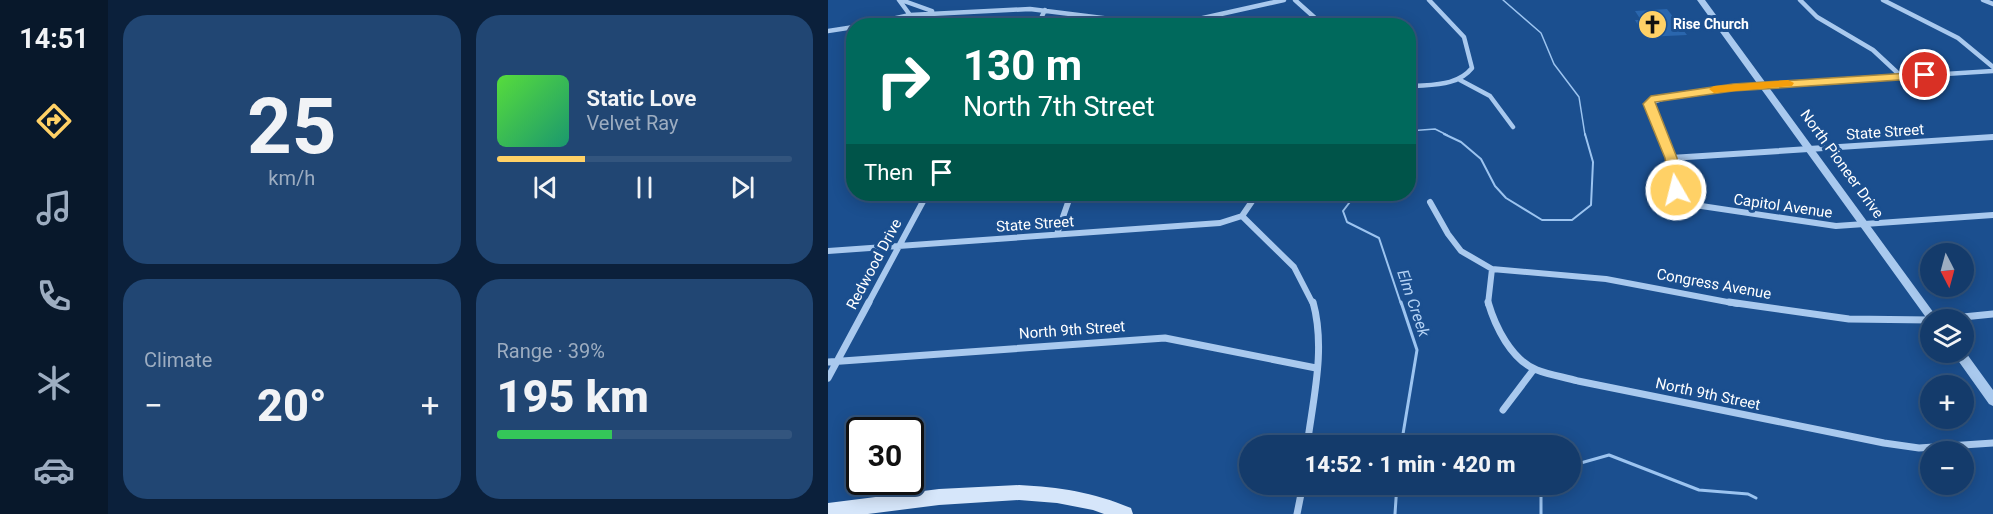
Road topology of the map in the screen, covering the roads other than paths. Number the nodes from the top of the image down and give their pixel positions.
1 (900, 0) edge
2 (1284, 0) edge
3 (1295, 0) edge
4 (1429, 0) edge
5 (1701, 0) edge
6 (1800, 0) edge
7 (1883, 0) edge
8 (1983, 0) edge
9 (1993, 4) edge
10 (906, 9) junction
11 (1045, 10) junction
12 (942, 13) junction
13 (928, 14) junction
14 (910, 15) junction
15 (892, 18) edge
16 (897, 18) edge
17 (911, 18) edge
18 (921, 18) edge
19 (1043, 18) edge
20 (1096, 18) edge
21 (1205, 18) edge
22 (1315, 18) edge
23 (846, 28) edge
24 (828, 31) edge
25 (1993, 69) edge
26 (1902, 77) junction
27 (1460, 80) junction
28 (1763, 85) junction
29 (1416, 86) edge
30 (1513, 127) dead end
31 (1993, 136) edge
32 (1810, 149) junction
33 (1671, 158) junction
34 (923, 201) edge
35 (1069, 201) edge
36 (1252, 201) edge
37 (1430, 202) dead end
38 (1993, 215) edge
39 (1242, 216) junction
40 (1865, 225) junction
41 (1057, 234) junction
42 (898, 247) junction
43 (828, 251) edge
44 (1492, 269) junction
45 (1925, 309) edge
46 (1993, 314) edge
47 (1974, 316) edge
48 (1920, 321) edge
49 (837, 361) junction
50 (828, 362) edge
51 (1966, 363) edge
52 (1316, 368) junction
53 (1534, 369) junction
54 (828, 378) edge
55 (1993, 400) edge
56 (1503, 410) dead end
57 (1308, 435) edge
58 (1993, 443) edge
59 (1301, 495) edge
60 (828, 511) edge
61 (1125, 514) edge
62 (1297, 514) edge

1 - 10 street
1 - 12 street
2 - 21 street
3 - 22 street
4 - 27 street
5 - 28 street, North Pioneer Drive
6 - 26 street
7 - 25 street
8 - 9 street
10 - 14 street
10 - 15 street
11 - 12 street
11 - 19 street
11 - 20 street
12 - 13 street
13 - 14 street
13 - 18 street
14 - 16 street
14 - 17 street
23 - 24 street
25 - 26 street
26 - 28 street
27 - 29 street
27 - 30 street
28 - 32 street, North Pioneer Drive
28 - 33 street
31 - 32 street, State Street
32 - 33 street, State Street
32 - 40 street, North Pioneer Drive
33 - 40 street, Capitol Avenue
34 - 42 street, Redwood Drive
35 - 41 street
36 - 39 street
37 - 44 street, Congress Avenue
38 - 40 street, Capitol Avenue
39 - 41 street, State Street
39 - 52 street
40 - 45 street, North Pioneer Drive
41 - 42 street, State Street
42 - 43 street, State Street
42 - 49 street, Redwood Drive
44 - 48 street, Congress Avenue
44 - 53 street, North 9th Street
46 - 47 street, Congress Avenue
49 - 50 street, North 9th Street
49 - 52 street, North 9th Street
49 - 54 street, Redwood Drive
51 - 55 street
52 - 57 street
53 - 56 street
53 - 58 street, North 9th Street
59 - 62 street
60 - 61 main road

